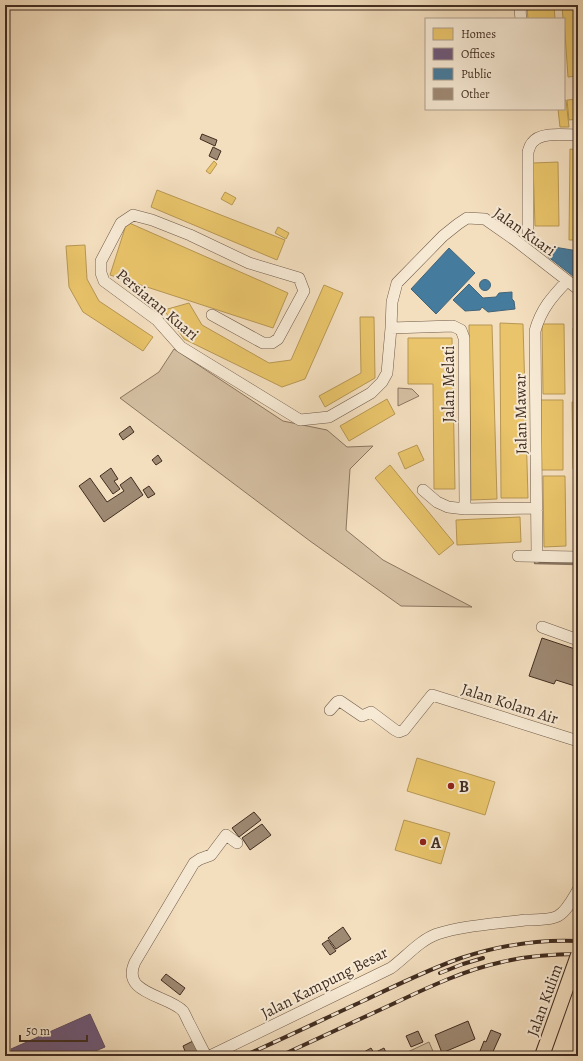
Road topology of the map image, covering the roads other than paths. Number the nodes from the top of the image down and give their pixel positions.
1 (578, 135) edge
2 (528, 234) dead end
3 (567, 281) junction
4 (578, 289) edge
5 (392, 302) joint
6 (212, 315) dead end
7 (391, 328) junction
8 (423, 490) dead end
9 (537, 508) junction
10 (465, 509) junction
11 (518, 556) dead end
12 (537, 556) junction
13 (578, 557) edge
14 (542, 628) dead end
15 (578, 640) edge
16 (330, 710) dead end
17 (578, 741) edge
18 (237, 843) dead end
19 (578, 890) edge
20 (578, 955) edge
21 (206, 1056) edge
22 (210, 1056) edge
23 (542, 1056) edge

1 - 2 street
3 - 4 street, Jalan Kuari
3 - 5 street, Jalan Kuari
3 - 9 street, Jalan Mawar
5 - 7 street, Persiaran Kuari
6 - 7 street, Persiaran Kuari
7 - 10 street, Jalan Melati
8 - 10 street
9 - 10 street
9 - 12 street, Jalan Mawar
11 - 12 street
12 - 13 street
14 - 15 street
16 - 17 street, Jalan Kolam Air
18 - 21 street
19 - 22 street, Jalan Kampung Besar
20 - 23 main road, Jalan Kulim, bridge

